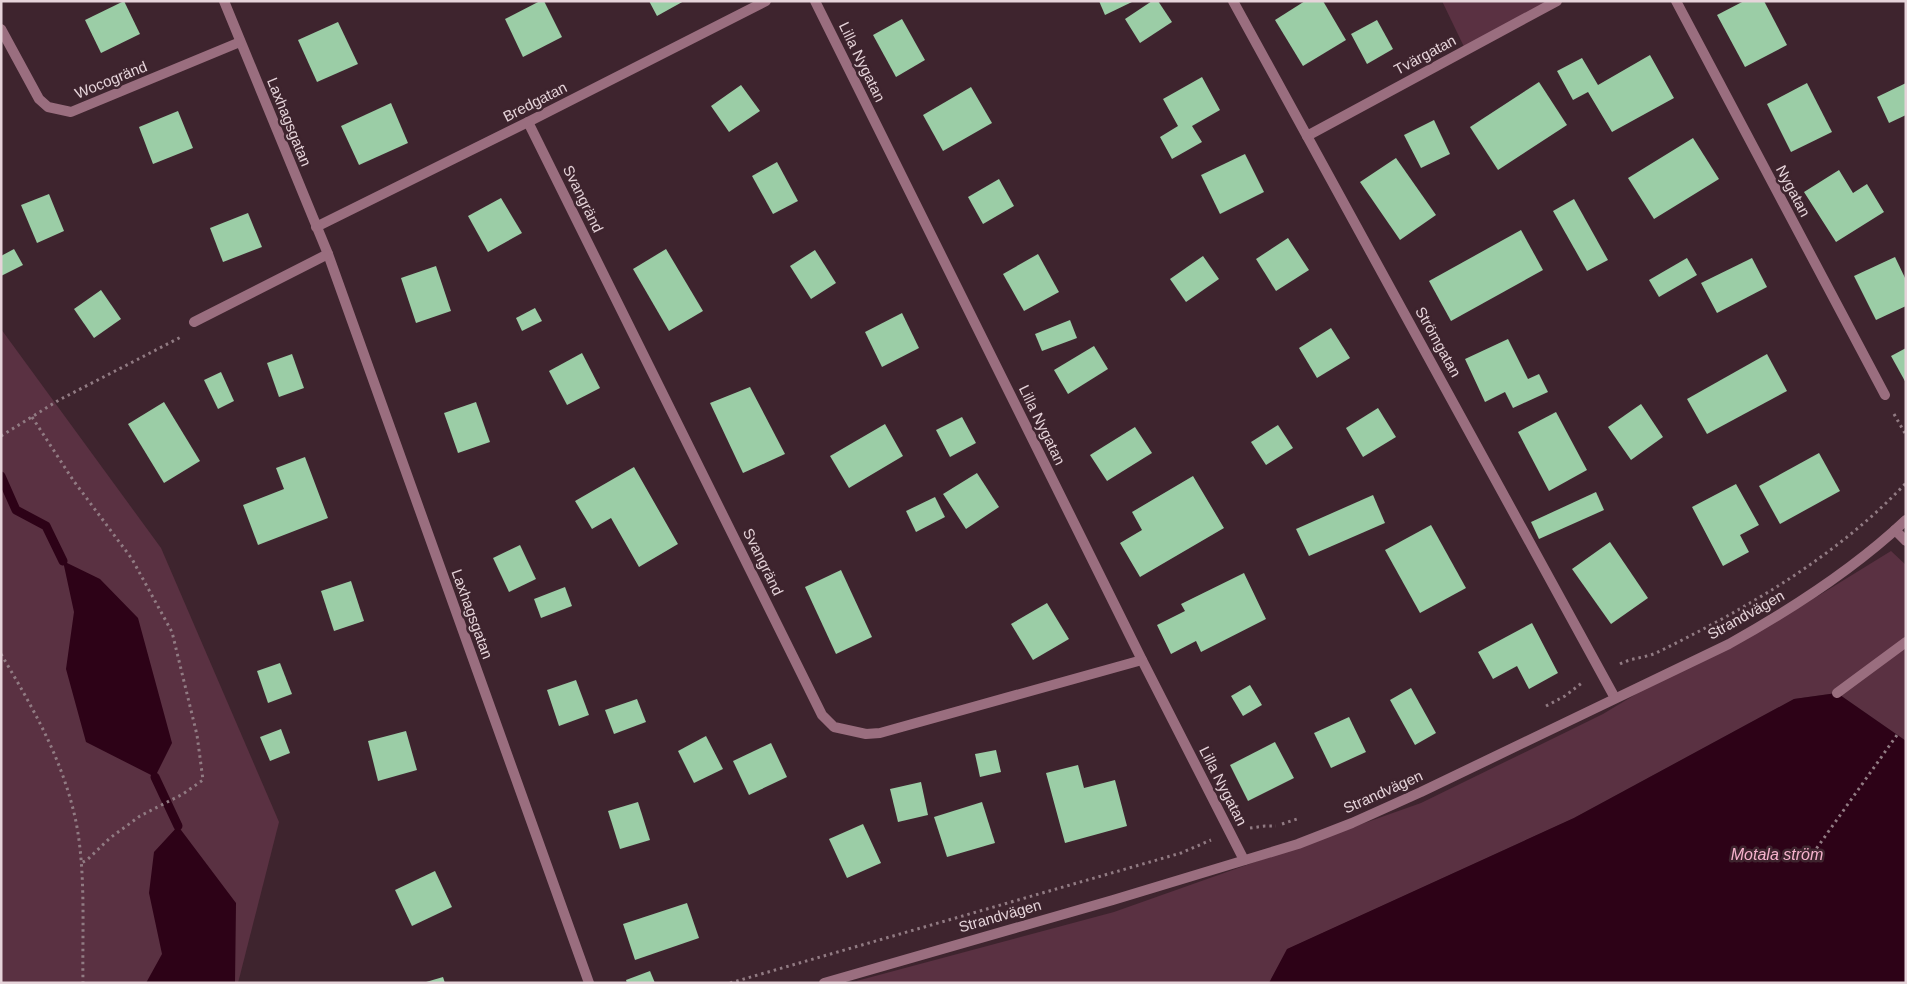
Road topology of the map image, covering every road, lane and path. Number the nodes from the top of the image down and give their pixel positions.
1 (224, 1) edge
2 (766, 1) edge
3 (815, 1) edge
4 (1234, 1) edge
5 (1557, 1) edge
6 (1676, 1) edge
7 (1, 29) edge
8 (240, 42) junction
9 (528, 122) junction
10 (1307, 136) junction
11 (316, 227) junction
12 (328, 254) junction
13 (194, 322) joint
14 (1885, 395) dead end
15 (32, 417) junction
16 (1, 436) edge
17 (1906, 483) edge
18 (1906, 520) edge
19 (1895, 530) junction
20 (1906, 541) edge
21 (1906, 642) edge
22 (1, 654) edge
23 (1142, 660) junction
24 (1602, 673) junction
25 (1837, 692) dead end
26 (1615, 698) junction
27 (1538, 710) dead end
28 (1897, 735) dead end
29 (1301, 818) dead end
30 (1231, 834) junction
31 (1809, 859) dead end
32 (1244, 860) junction
33 (81, 863) junction
34 (83, 983) edge
35 (589, 983) edge
36 (730, 983) edge
37 (824, 983) edge

1 - 8 street, Laxhagsgatan
2 - 9 street, Bredgatan
3 - 23 street, Lilla Nygatan
4 - 10 street, Strömgatan
5 - 10 street, Tvärgatan
6 - 14 street, Nygatan
7 - 8 street, Wocogränd
8 - 11 street, Laxhagsgatan
9 - 11 street, Bredgatan
9 - 23 street, Svangränd
10 - 24 street, Strömgatan
11 - 12 street, Laxhagsgatan
12 - 13 street
12 - 35 street, Laxhagsgatan
13 - 15 path
15 - 16 path
15 - 33 path
17 - 24 path
18 - 19 street, Strandvägen
19 - 20 street
19 - 26 street, Strandvägen
21 - 25 street
22 - 33 path
23 - 30 street, Lilla Nygatan
24 - 26 street, Strömgatan
24 - 27 path
26 - 32 street, Strandvägen
28 - 31 path
29 - 30 path
30 - 32 street, Lilla Nygatan
30 - 36 path
32 - 37 street, Strandvägen
33 - 34 path

